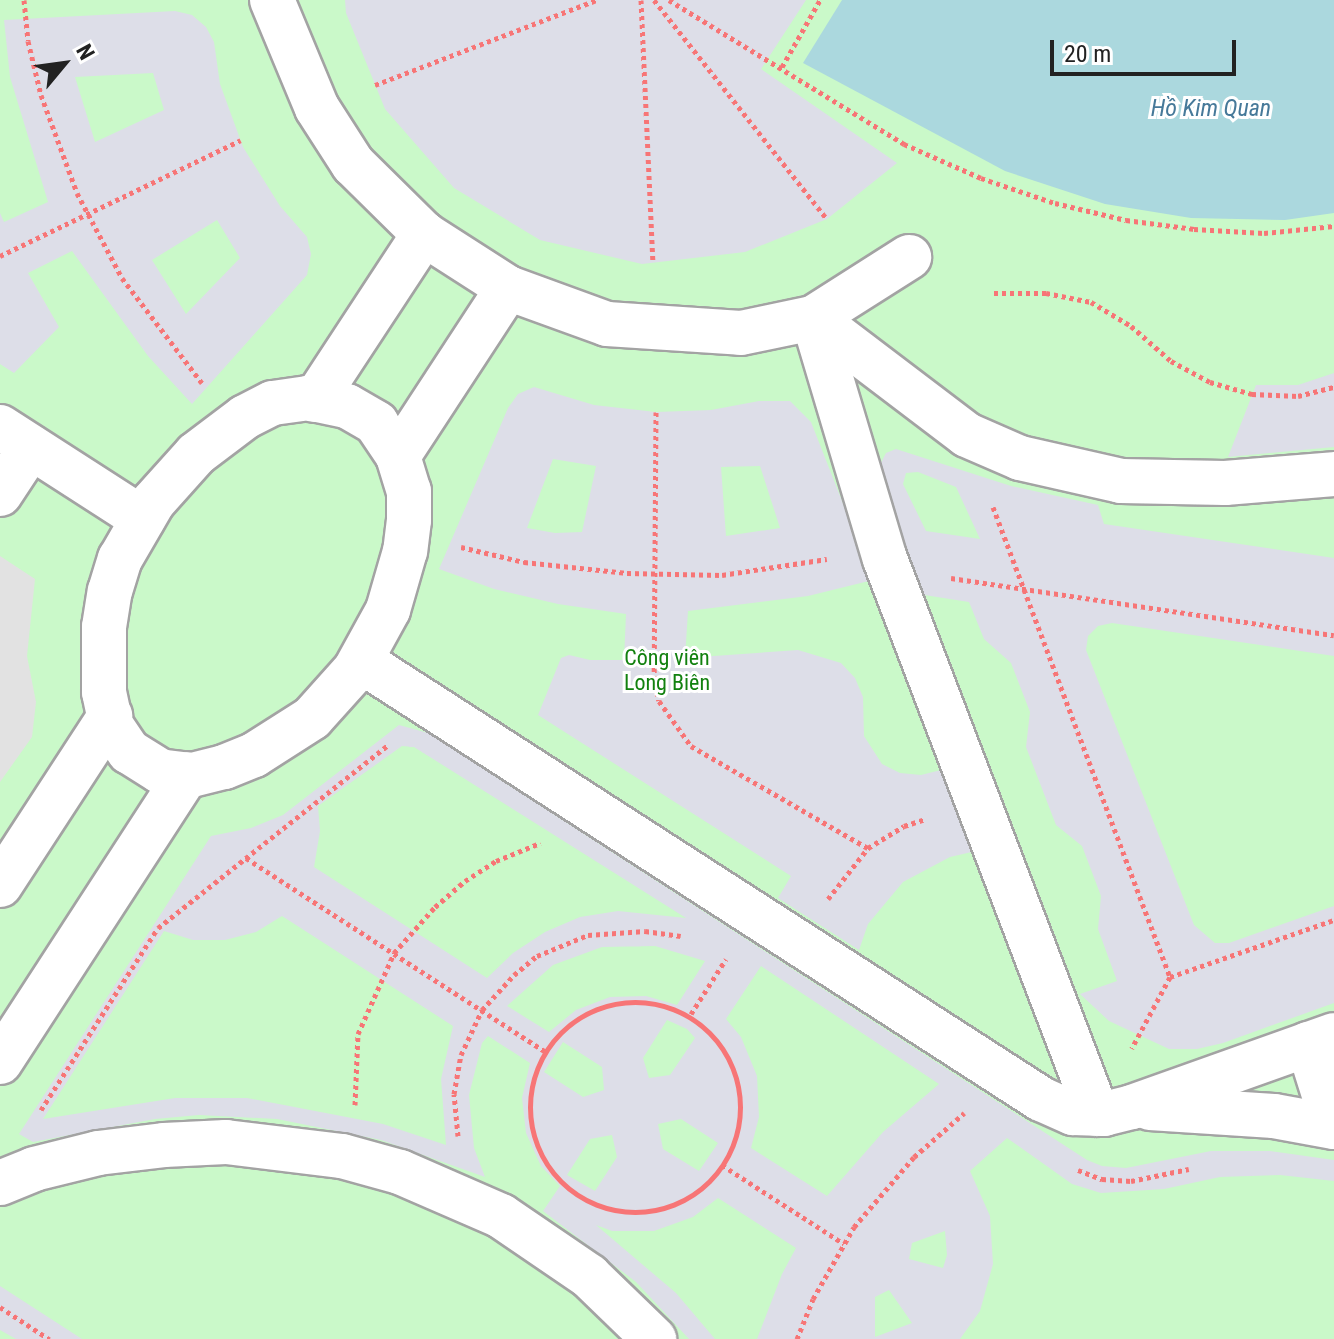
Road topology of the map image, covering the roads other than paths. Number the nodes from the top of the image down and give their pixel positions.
1 (272, 0) edge
2 (424, 234) junction
3 (909, 257) dead end
4 (508, 288) junction
5 (813, 318) junction
6 (315, 400) junction
7 (16, 437) edge
8 (398, 456) junction
9 (1334, 474) edge
10 (0, 494) edge
11 (143, 519) junction
12 (361, 661) junction
13 (110, 716) junction
14 (187, 774) junction
15 (0, 885) edge
16 (1321, 1040) edge
17 (0, 1062) edge
18 (1114, 1110) junction
19 (1334, 1127) edge
20 (0, 1183) edge
21 (654, 1339) edge

1 - 2 lane
2 - 4 lane
2 - 6 lane
3 - 5 lane
4 - 5 lane
4 - 8 lane
5 - 9 lane
5 - 18 lane
6 - 8 lane
6 - 11 lane
7 - 10 lane
7 - 11 lane
8 - 12 lane
11 - 13 lane
12 - 14 lane
12 - 18 lane
13 - 14 lane
13 - 15 lane
14 - 17 lane
16 - 18 lane
16 - 19 lane
18 - 19 lane
20 - 21 lane

